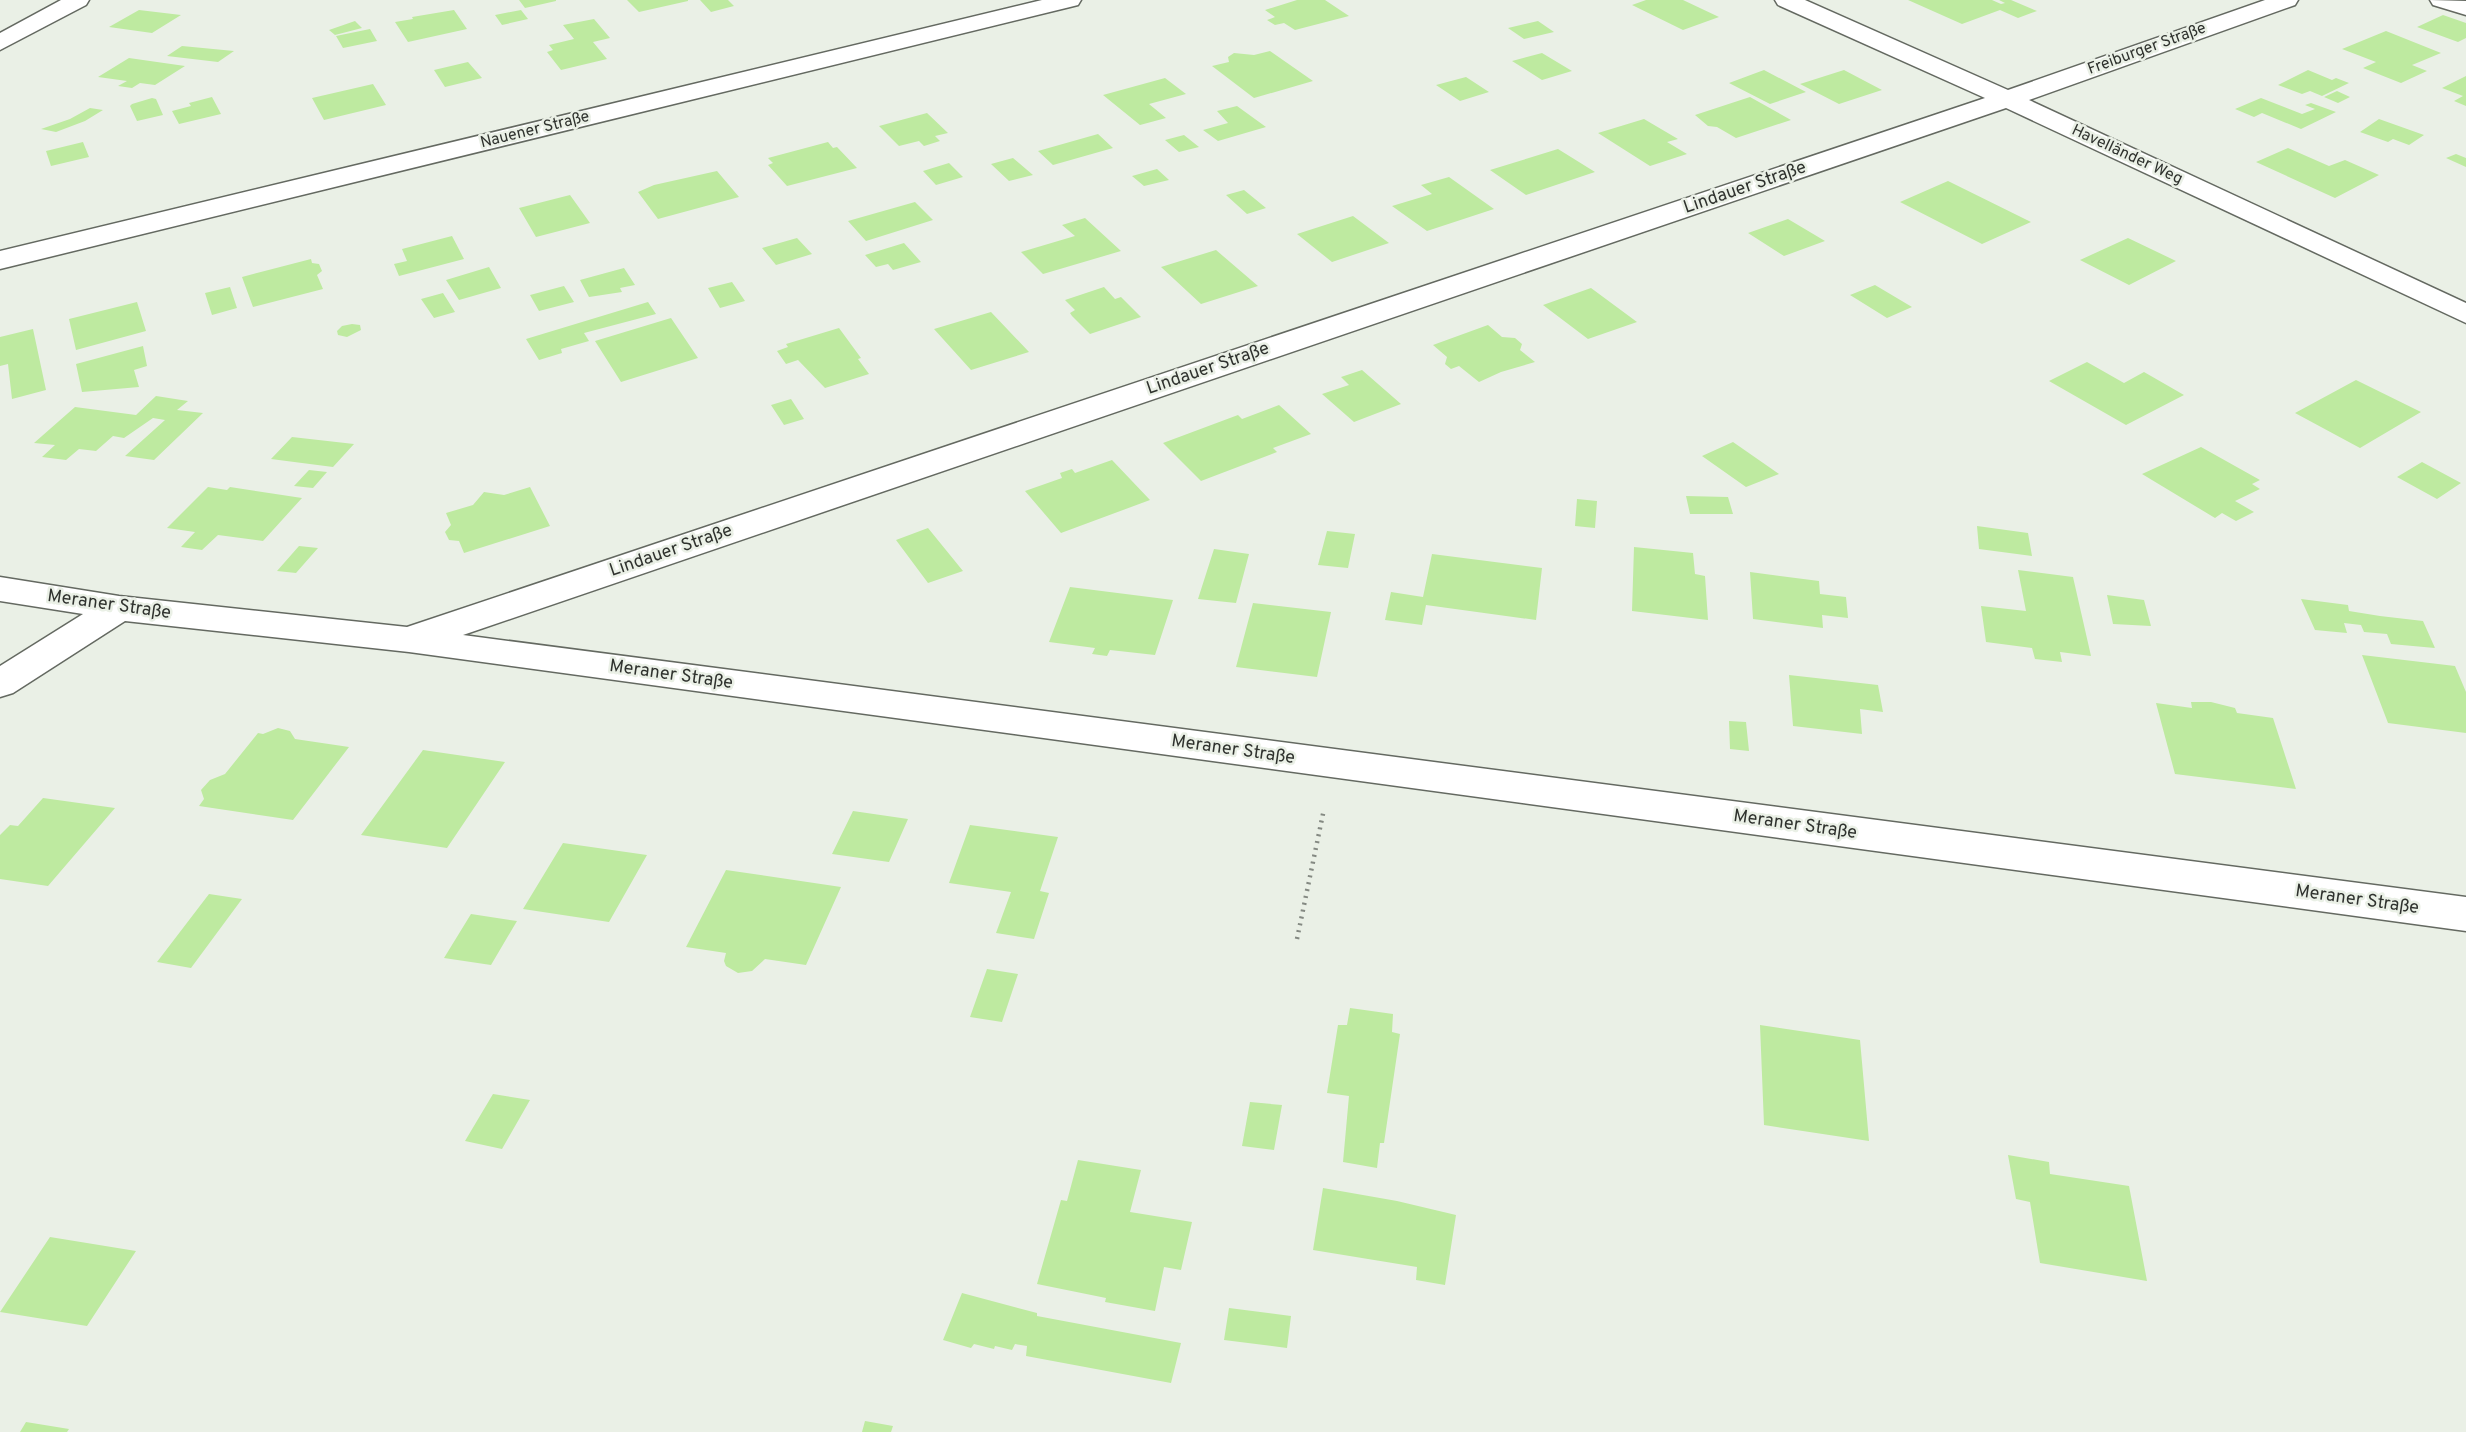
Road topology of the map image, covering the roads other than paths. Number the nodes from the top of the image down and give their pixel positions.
1 (78, 0) edge
2 (1070, 0) edge
3 (1786, 0) edge
4 (2287, 0) edge
5 (2441, 0) edge
6 (2466, 8) edge
7 (0, 43) edge
8 (2007, 99) junction
9 (0, 260) edge
10 (2466, 314) edge
11 (0, 589) edge
12 (118, 608) junction
13 (409, 640) junction
14 (0, 684) edge
15 (2466, 914) edge

1 - 7 street
2 - 9 street, Nauener Straße
3 - 8 street, Havelländer Weg
4 - 8 street, Freiburger Straße
5 - 6 street
8 - 10 street, Havelländer Weg
8 - 13 street, Lindauer Straße
11 - 12 street, Meraner Straße
12 - 13 street, Meraner Straße
12 - 14 street
13 - 15 street, Meraner Straße

